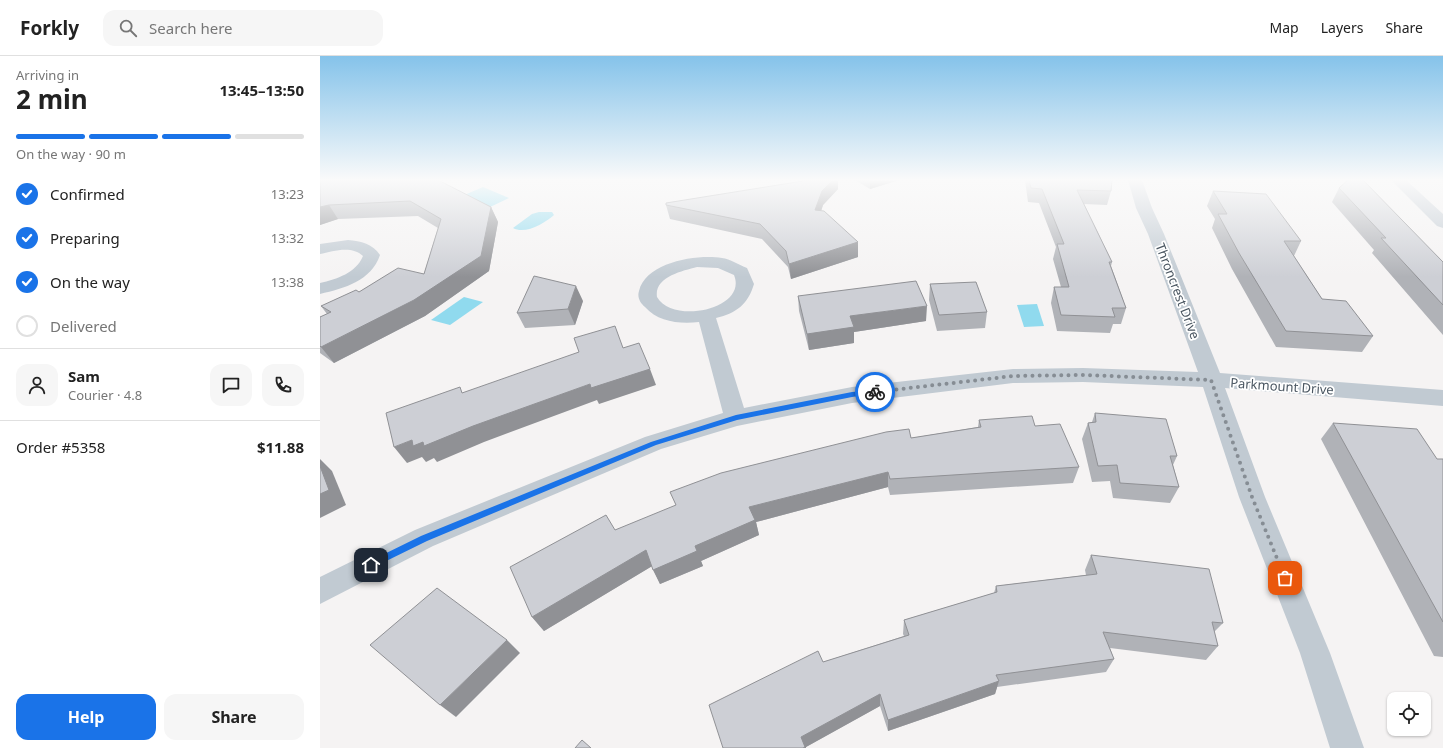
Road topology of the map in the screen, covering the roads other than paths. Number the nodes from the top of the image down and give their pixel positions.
1 (1146, 212) edge
2 (1432, 212) edge
3 (1443, 223) edge
4 (320, 249) edge
5 (320, 289) edge
6 (706, 315) junction
7 (1211, 380) junction
8 (1443, 398) edge
9 (736, 418) junction
10 (320, 592) edge
11 (1347, 748) edge

1 - 7 street, Throncrest Drive
2 - 3 street
4 - 5 street
6 - 6 street
6 - 9 street
7 - 8 street, Parkmount Drive
7 - 9 street, Parkmount Drive
7 - 11 street, Throncrest Drive
9 - 10 street, Parkmount Drive

